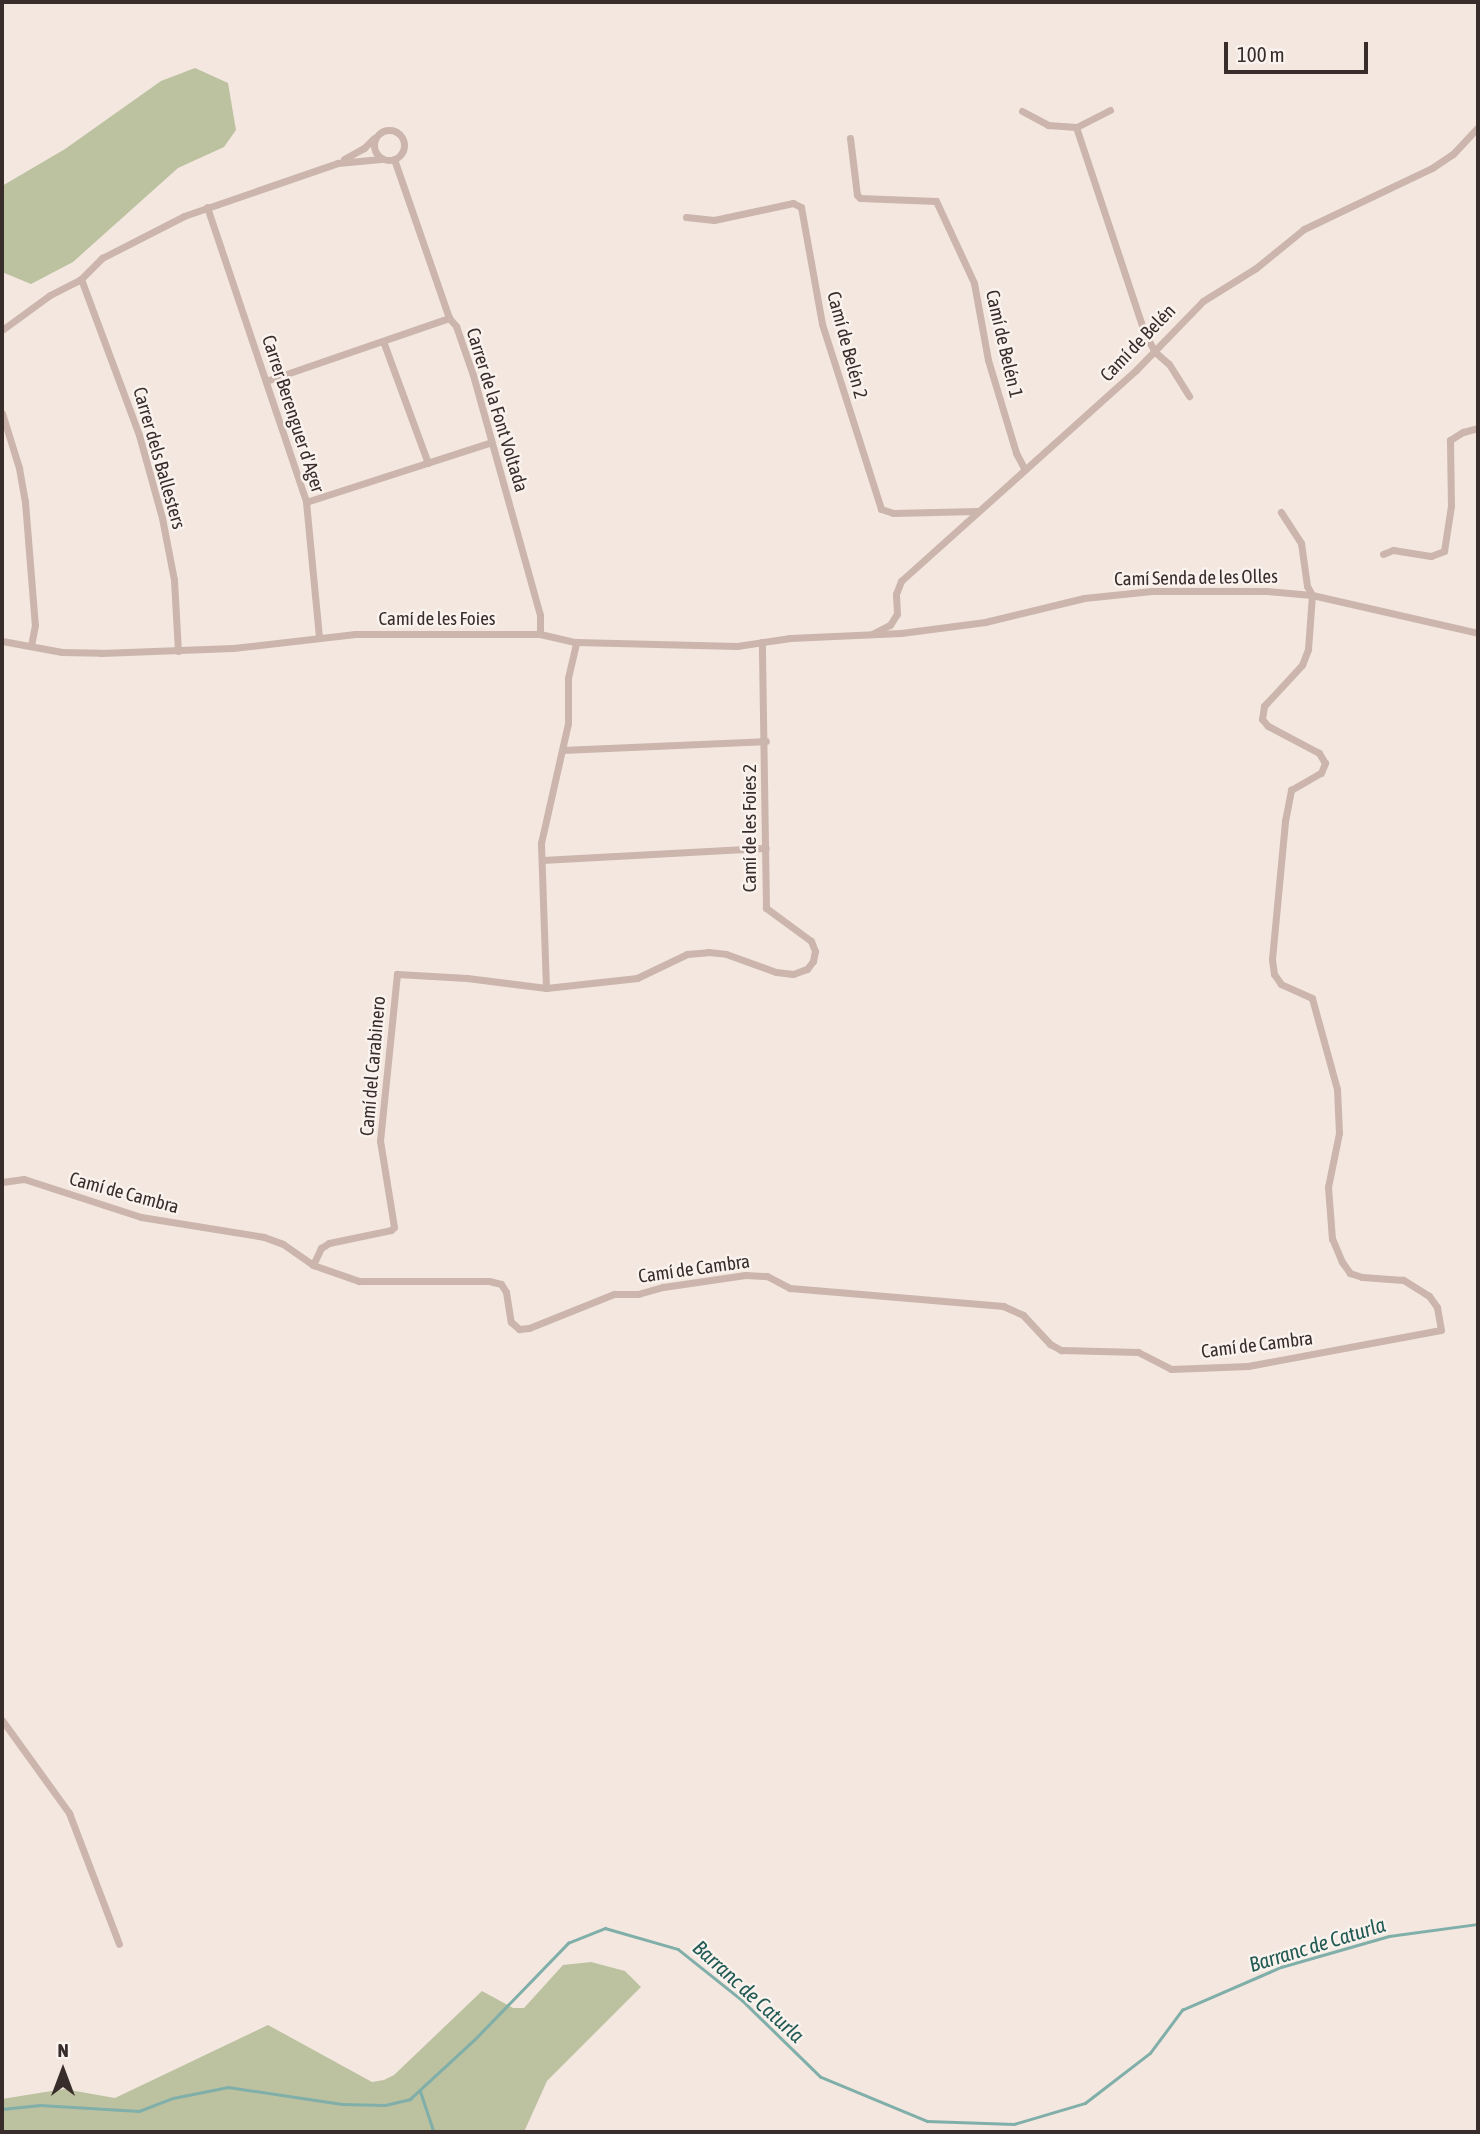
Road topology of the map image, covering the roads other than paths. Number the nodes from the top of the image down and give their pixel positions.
1 (1110, 110) dead end
2 (1022, 111) dead end
3 (1478, 127) edge
4 (1076, 128) junction
5 (376, 137) junction
6 (850, 138) dead end
7 (382, 159) junction
8 (394, 159) junction
9 (338, 163) junction
10 (207, 207) junction
11 (686, 217) dead end
12 (81, 279) junction
13 (449, 318) junction
14 (2, 330) edge
15 (383, 341) junction
16 (1155, 352) junction
17 (266, 381) junction
18 (1189, 396) dead end
19 (2, 413) edge
20 (1478, 428) edge
21 (492, 442) junction
22 (428, 463) junction
23 (1024, 468) junction
24 (306, 502) junction
25 (978, 512) junction
26 (1281, 512) dead end
27 (1383, 554) dead end
28 (1312, 595) junction
29 (540, 634) junction
30 (1478, 634) edge
31 (872, 635) junction
32 (319, 637) junction
33 (2, 641) edge
34 (576, 642) junction
35 (762, 642) junction
36 (31, 646) junction
37 (178, 651) junction
38 (766, 741) junction
39 (562, 750) junction
40 (766, 848) junction
41 (542, 860) junction
42 (546, 988) junction
43 (2, 1182) edge
44 (313, 1265) junction
45 (2, 1720) edge
46 (119, 1944) dead end

1 - 4 street
2 - 4 street
3 - 16 street, Camí de Belén
4 - 16 street
5 - 7 street
5 - 8 street
5 - 9 street
6 - 23 street, Camí de Belén 1
7 - 8 street
7 - 9 street
8 - 13 street, Carrer de la Font Voltada
9 - 10 street
10 - 12 street
10 - 17 street, Carrer Berenguer d'Ager
11 - 25 street, Camí de Belén 2
12 - 14 street
12 - 37 street, Carrer dels Ballesters
13 - 15 street
13 - 21 street, Carrer de la Font Voltada
15 - 17 street
15 - 22 street
16 - 18 street
16 - 23 street, Camí de Belén
17 - 24 street, Carrer Berenguer d'Ager
19 - 36 street
20 - 27 street
21 - 22 street
21 - 29 street, Carrer de la Font Voltada
22 - 24 street
23 - 25 street, Camí de Belén
24 - 32 street, Carrer Berenguer d'Ager
25 - 31 street, Camí de Belén
26 - 28 street
28 - 30 street, Camí Senda de les Olles
28 - 31 street, Camí Senda de les Olles
28 - 44 street, Camí de Cambra
29 - 32 street, Camí de les Foies
29 - 34 street, Camí de les Foies
31 - 35 street, Camí de les Foies
32 - 37 street, Camí de les Foies
33 - 36 street, Camí de les Foies
34 - 35 street, Camí de les Foies
34 - 39 street
35 - 38 street, Camí de les Foies 2
36 - 37 street, Camí de les Foies
38 - 39 street
38 - 40 street, Camí de les Foies 2
39 - 41 street
40 - 41 street
40 - 42 street, Camí de les Foies 2
41 - 42 street
42 - 44 street, Camí del Carabinero
43 - 44 street, Camí de Cambra
45 - 46 street

